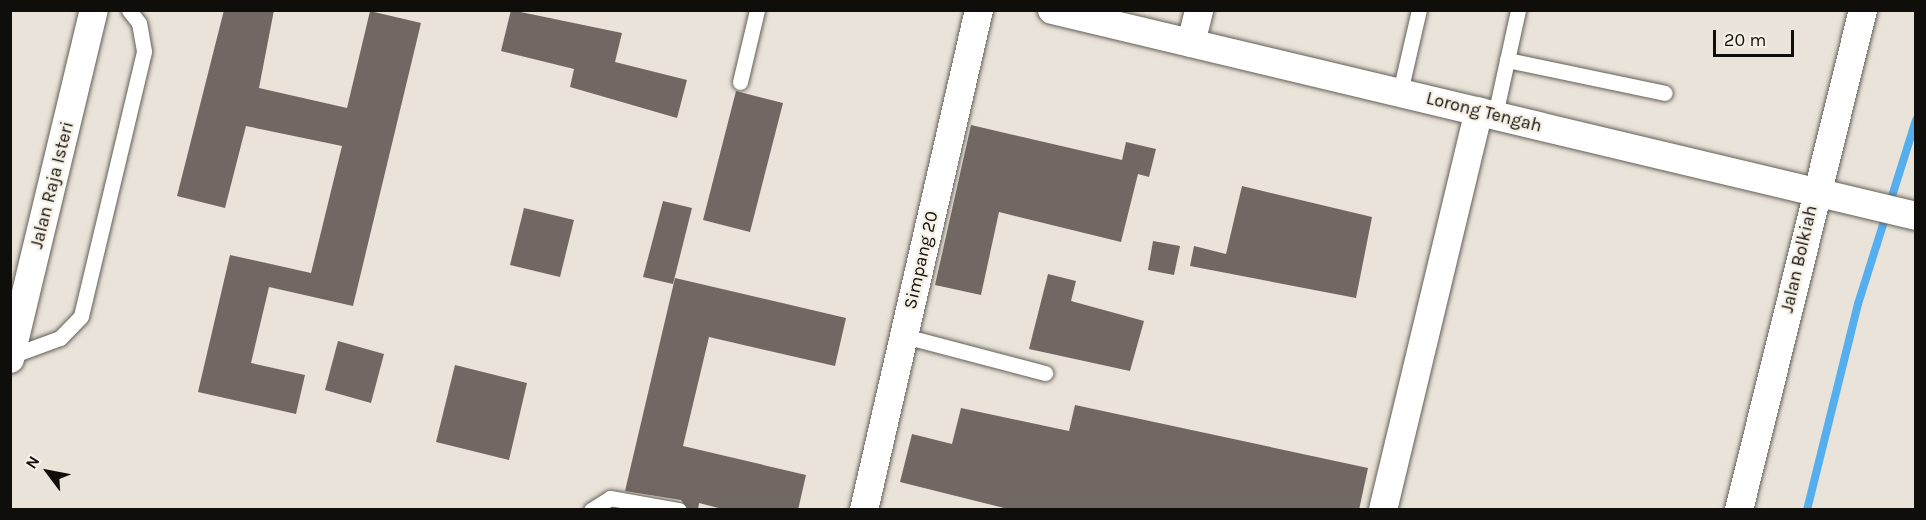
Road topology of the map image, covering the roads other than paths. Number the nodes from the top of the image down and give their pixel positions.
1 (94, 10) edge
2 (129, 10) edge
3 (758, 10) edge
4 (979, 10) edge
5 (1052, 10) edge
6 (1199, 10) edge
7 (1419, 10) edge
8 (1518, 10) edge
9 (1863, 10) edge
10 (1191, 43) junction
11 (1508, 60) junction
12 (740, 82) dead end
13 (1400, 92) junction
14 (1665, 93) dead end
15 (1487, 113) junction
16 (1814, 195) junction
17 (1916, 216) edge
18 (18, 296) edge
19 (904, 336) junction
20 (11, 358) edge
21 (1045, 373) dead end
22 (591, 510) edge
23 (680, 510) edge
24 (864, 510) edge
25 (1383, 510) edge
26 (1739, 510) edge

1 - 18 street, Jalan Raja Isteri
2 - 20 lane
3 - 12 lane
4 - 19 street, Simpang 20
5 - 10 street, Lorong Tengah
6 - 10 street
7 - 13 lane
8 - 11 lane
9 - 16 street, Jalan Bolkiah
10 - 13 street, Lorong Tengah
11 - 14 lane
11 - 15 lane
13 - 15 street, Lorong Tengah
15 - 16 street, Lorong Tengah
15 - 25 street
16 - 17 street, Lorong Tengah
16 - 26 street, Jalan Bolkiah
18 - 20 street, Jalan Raja Isteri
19 - 21 lane
19 - 24 street, Simpang 20
22 - 23 lane

